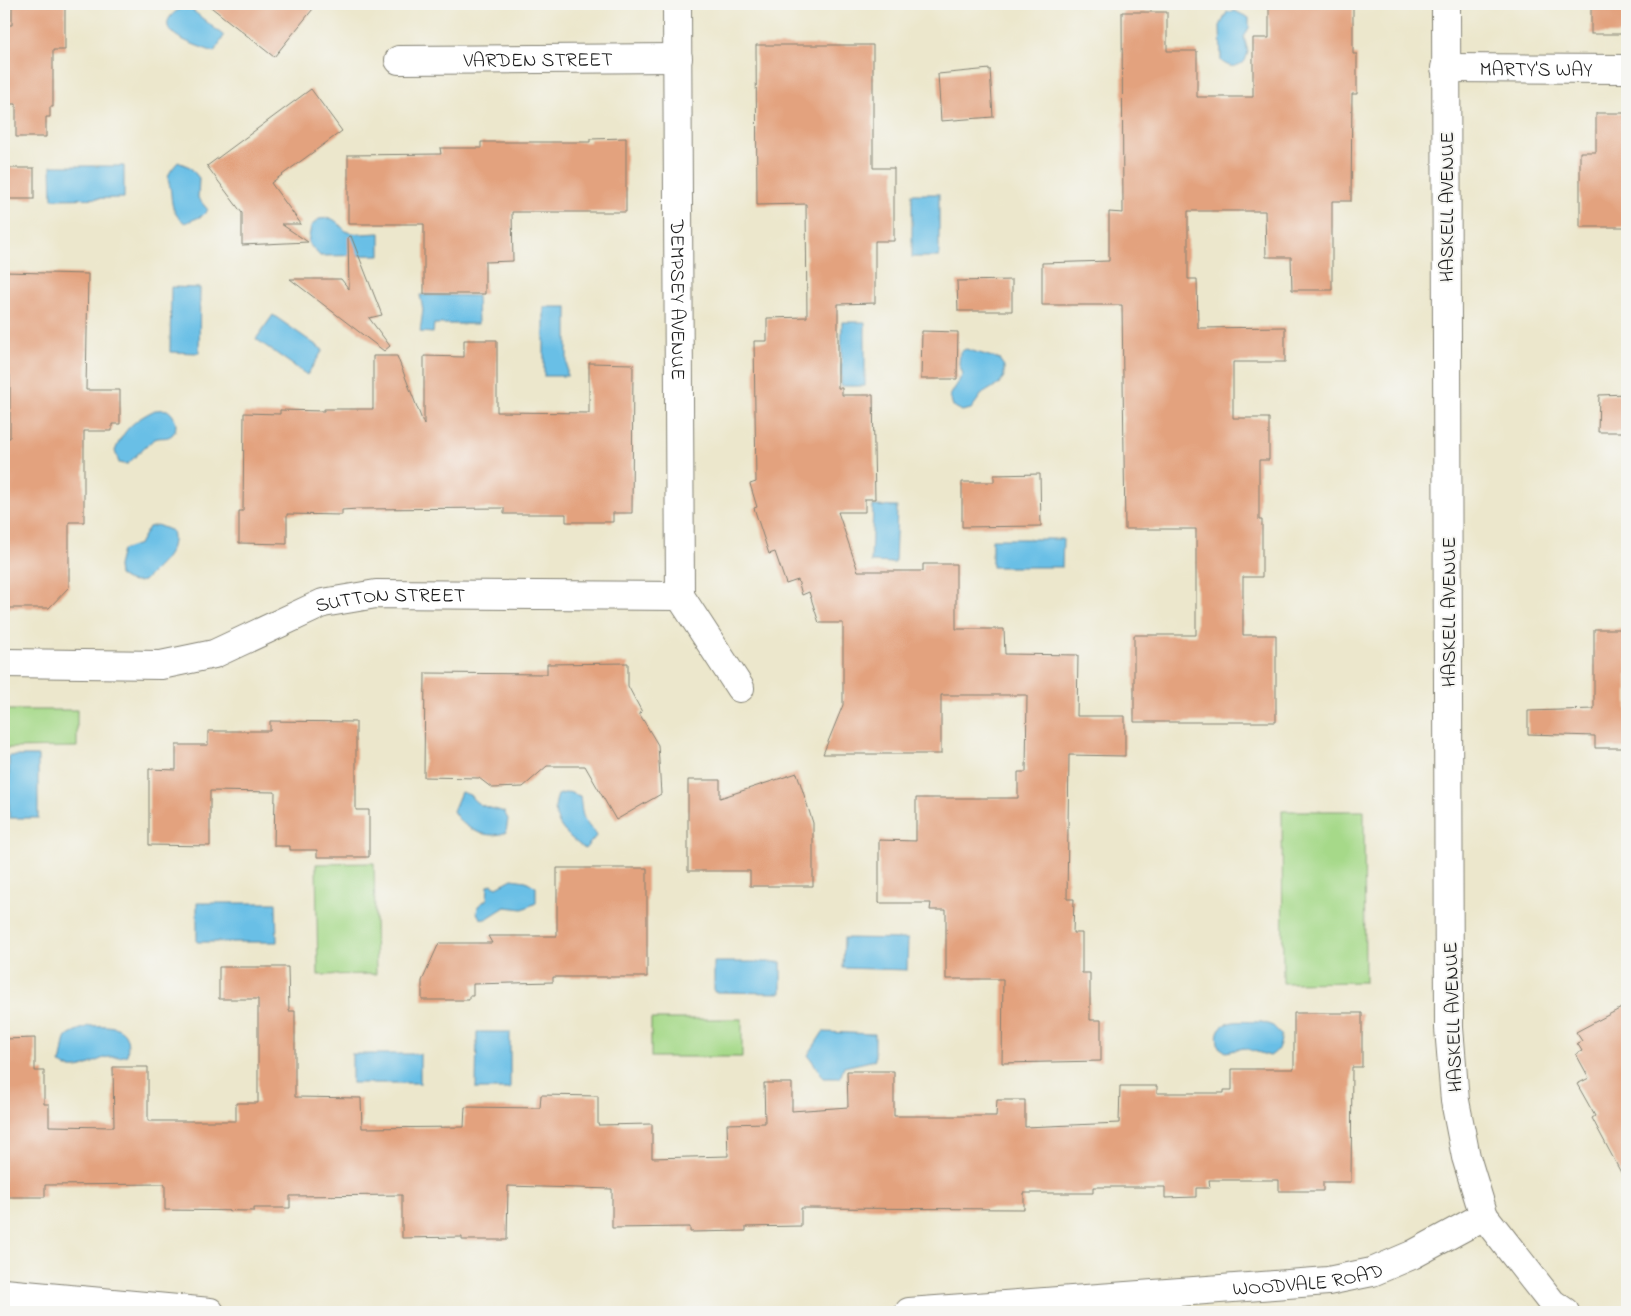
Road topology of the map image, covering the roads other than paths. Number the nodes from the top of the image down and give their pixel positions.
1 (677, 4) edge
2 (1446, 4) edge
3 (678, 58) junction
4 (399, 60) dead end
5 (1445, 68) junction
6 (1627, 69) edge
7 (680, 596) junction
8 (4, 663) edge
9 (740, 688) dead end
10 (1484, 1216) junction
11 (4, 1293) edge
12 (210, 1312) edge
13 (909, 1312) edge
14 (1565, 1312) edge

1 - 3 street, DEMPSEY AVENUE
2 - 5 street, HASKELL AVENUE
3 - 4 street, VARDEN STREET
3 - 7 street, DEMPSEY AVENUE
5 - 6 street, MARTY'S WAY
5 - 10 street, HASKELL AVENUE
7 - 8 street, SUTTON STREET
7 - 9 street
10 - 13 street, WOODVALE ROAD
10 - 14 street
11 - 12 street

